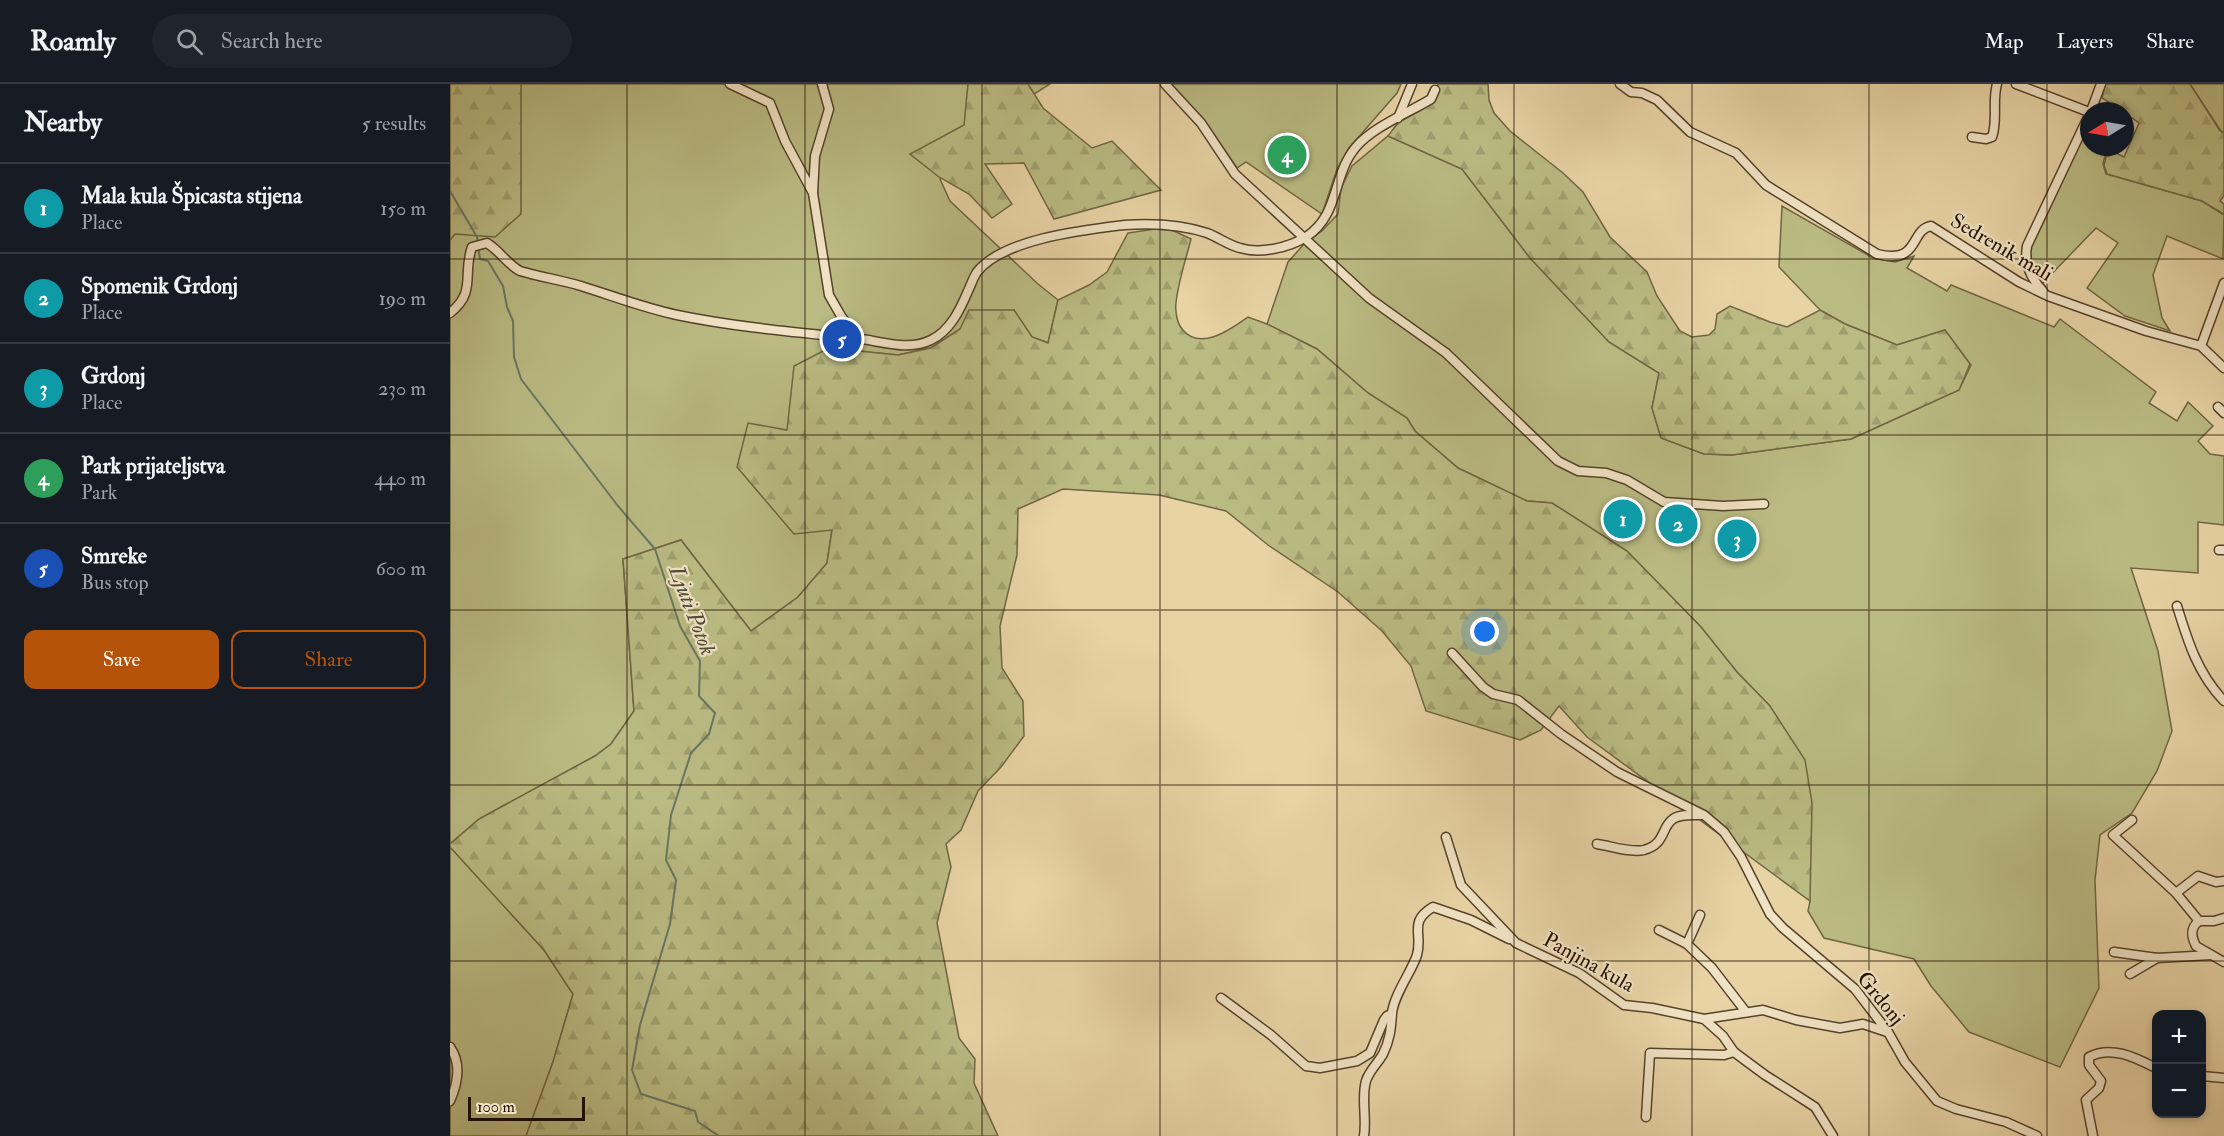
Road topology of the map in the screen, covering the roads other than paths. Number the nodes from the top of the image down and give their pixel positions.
1 (730, 84) edge
2 (822, 84) edge
3 (1165, 84) edge
4 (1412, 84) edge
5 (1620, 84) edge
6 (1997, 84) edge
7 (2016, 84) edge
8 (2101, 84) edge
9 (1435, 90) dead end
10 (2094, 102) edge
11 (2080, 109) edge
12 (1398, 118) junction
13 (2080, 134) edge
14 (1972, 137) dead end
15 (813, 194) junction
16 (1304, 238) junction
17 (2224, 283) edge
18 (2048, 296) junction
19 (450, 313) edge
20 (858, 338) junction
21 (2201, 346) junction
22 (2224, 368) edge
23 (1764, 504) dead end
24 (2177, 606) dead end
25 (1452, 653) dead end
26 (2224, 701) edge
27 (1704, 815) junction
28 (2132, 820) dead end
29 (1446, 837) dead end
30 (1597, 844) dead end
31 (2224, 881) edge
32 (2176, 893) junction
33 (1700, 915) dead end
34 (2224, 918) edge
35 (2199, 921) junction
36 (1659, 930) dead end
37 (1516, 943) junction
38 (1687, 944) junction
39 (2114, 952) dead end
40 (2211, 955) junction
41 (2157, 958) junction
42 (2224, 962) edge
43 (2130, 974) dead end
44 (1221, 999) dead end
45 (1746, 1012) junction
46 (1391, 1014) junction
47 (1704, 1019) junction
48 (1888, 1032) junction
49 (450, 1047) edge
50 (1734, 1052) junction
51 (2152, 1066) edge
52 (2206, 1076) edge
53 (2224, 1078) edge
54 (450, 1101) edge
55 (1646, 1117) dead end
56 (1364, 1136) edge
57 (1833, 1136) edge
58 (2037, 1136) edge
59 (2093, 1136) edge

1 - 15 street
2 - 15 street
3 - 16 street
4 - 12 street
5 - 18 street, Sedrenik mali
6 - 14 street
7 - 11 street
8 - 10 street
9 - 12 street
12 - 16 street
13 - 18 street
15 - 20 street
16 - 20 street
16 - 23 street
17 - 21 street
18 - 21 street, Sedrenik mali
19 - 20 street
21 - 22 street, Sedrenik mali
24 - 26 street
25 - 27 street, Grdonj
27 - 30 street
27 - 48 street, Grdonj
28 - 32 street
29 - 37 street, Panjina kula
31 - 32 street
32 - 35 street
33 - 38 street
34 - 35 street
35 - 40 street
36 - 38 street
37 - 46 street
37 - 47 street, Panjina kula
38 - 45 street
39 - 41 street
40 - 41 street
40 - 42 street
41 - 43 street
44 - 46 street
45 - 47 street
45 - 48 street
46 - 56 street
47 - 50 street
48 - 58 street, Grdonj
49 - 54 street
50 - 55 street
50 - 57 street
51 - 59 street
52 - 53 street

